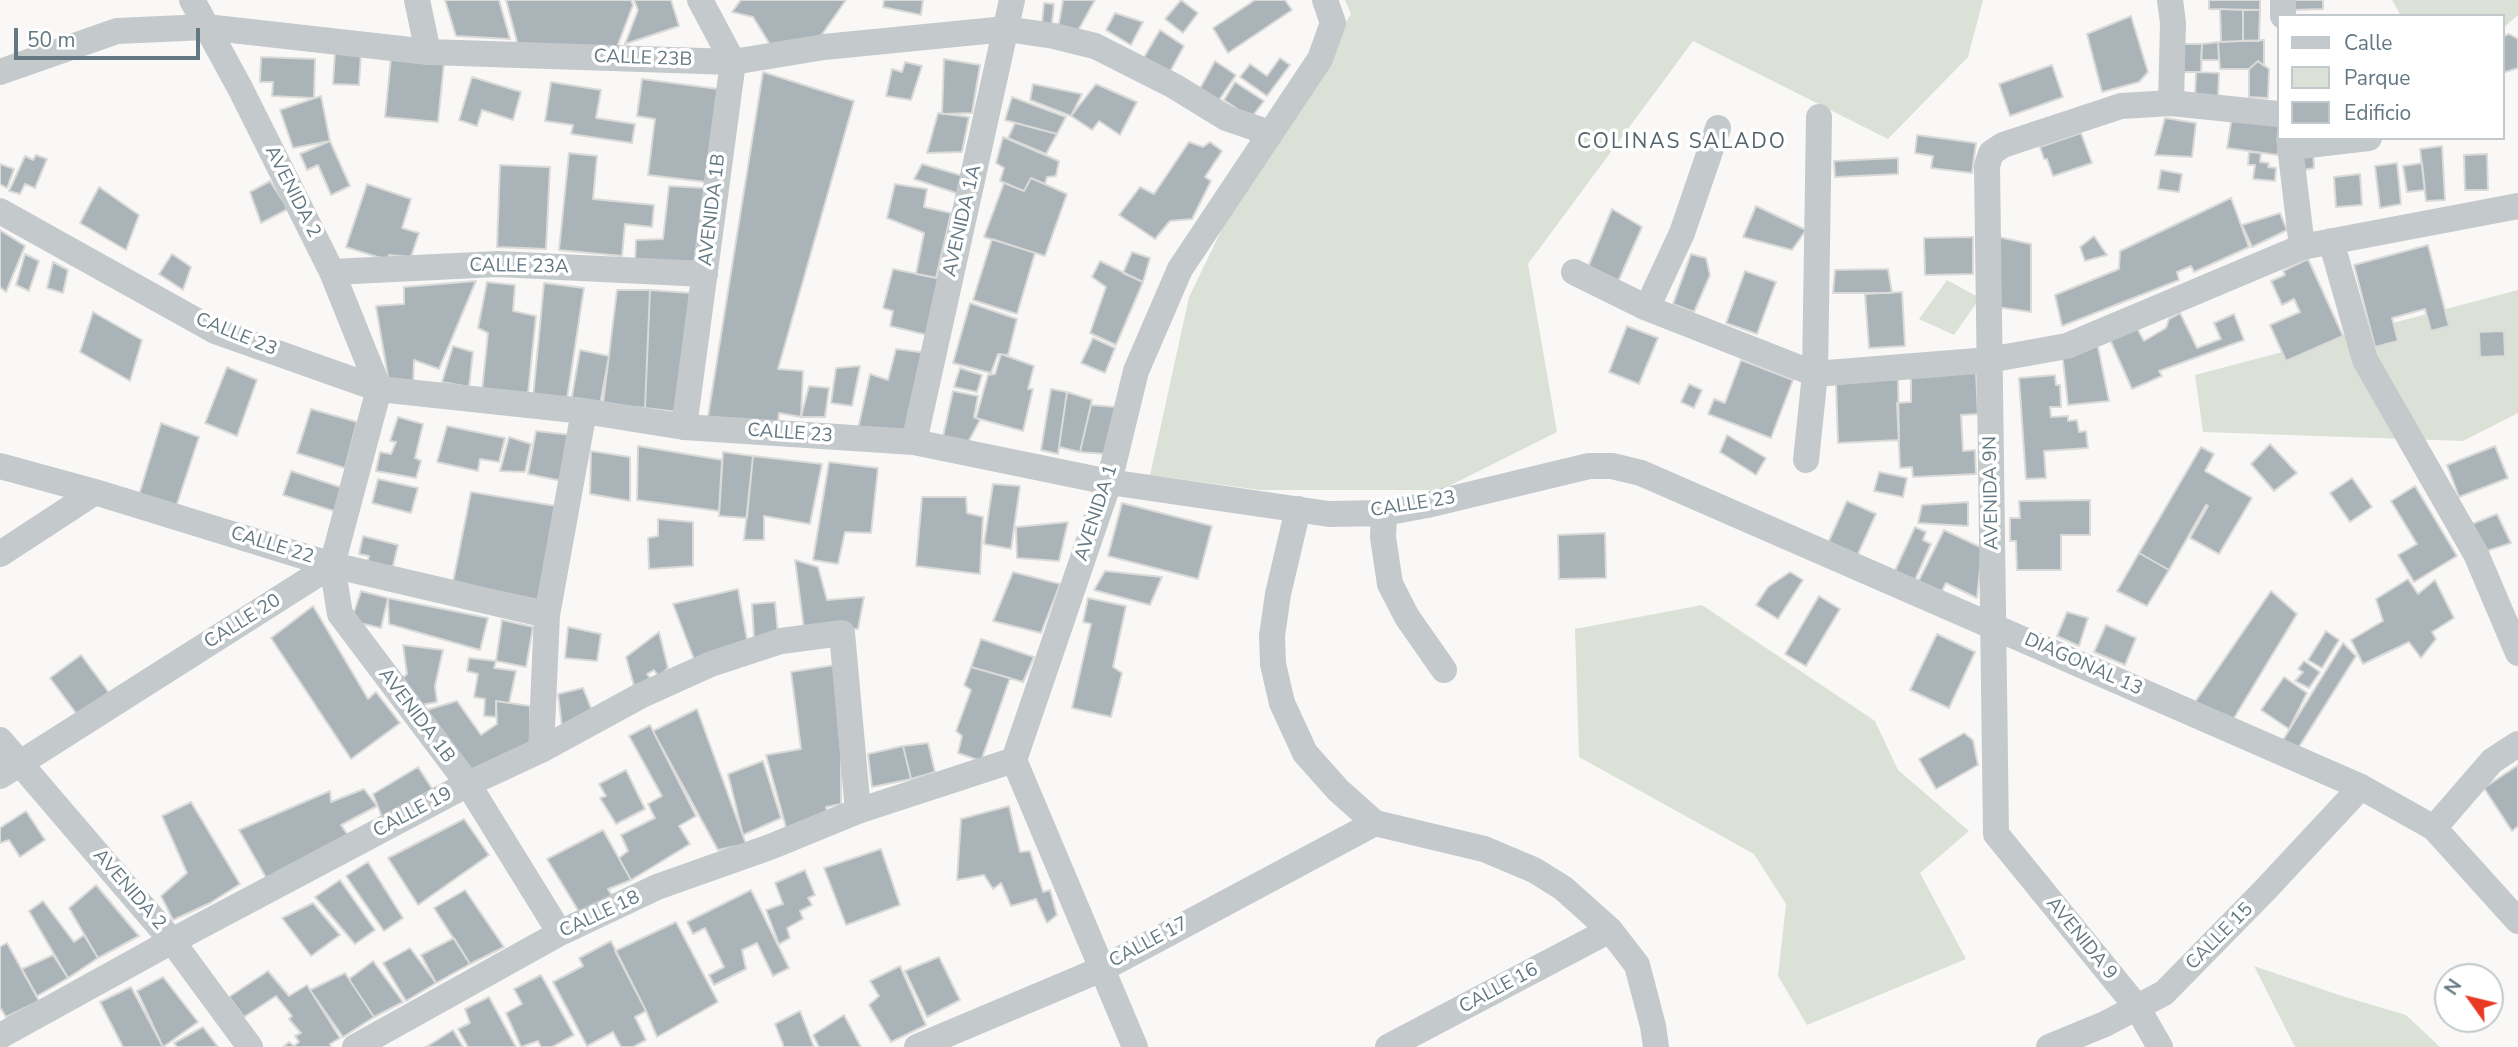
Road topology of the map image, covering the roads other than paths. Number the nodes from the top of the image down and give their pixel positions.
1 (192, 0) edge
2 (417, 0) edge
3 (700, 0) edge
4 (1012, 0) edge
5 (1325, 0) edge
6 (2170, 0) edge
7 (206, 27) junction
8 (1006, 29) junction
9 (428, 52) junction
10 (733, 62) junction
11 (0, 72) edge
12 (2171, 103) junction
13 (2276, 114) edge
14 (1819, 117) dead end
15 (1718, 128) dead end
16 (1270, 133) junction
17 (2337, 140) edge
18 (2290, 143) edge
19 (2518, 206) edge
20 (0, 211) edge
21 (2331, 241) junction
22 (2302, 247) junction
23 (332, 272) junction
24 (1574, 272) dead end
25 (705, 274) junction
26 (1647, 308) junction
27 (1989, 360) junction
28 (1815, 373) junction
29 (379, 389) junction
30 (584, 411) junction
31 (684, 427) junction
32 (914, 442) junction
33 (1806, 460) dead end
34 (0, 466) edge
35 (1612, 466) joint
36 (1109, 482) junction
37 (95, 492) junction
38 (1298, 509) junction
39 (1384, 513) junction
40 (0, 554) edge
41 (332, 565) junction
42 (547, 615) junction
43 (1995, 627) junction
44 (2518, 653) edge
45 (1444, 670) dead end
46 (0, 740) edge
47 (2518, 744) edge
48 (541, 750) junction
49 (1014, 760) junction
50 (10, 770) edge
51 (468, 784) junction
52 (2361, 787) junction
53 (858, 811) junction
54 (1375, 824) junction
55 (2434, 828) junction
56 (1996, 834) joint
57 (2518, 920) edge
58 (1610, 930) junction
59 (560, 933) junction
60 (172, 941) junction
61 (1102, 969) junction
62 (2137, 1007) junction
63 (0, 1036) edge
64 (250, 1047) edge
65 (355, 1047) edge
66 (917, 1047) edge
67 (1135, 1047) edge
68 (1388, 1047) edge
69 (1656, 1047) edge
70 (2049, 1047) edge
71 (2160, 1047) edge

1 - 7 street, AVENIDA 2
2 - 9 street
3 - 10 street
4 - 8 street, AVENIDA 1A
5 - 16 street, AVENIDA 1
6 - 12 street
7 - 9 street, CALLE 23B
7 - 11 street, CALLE 23B
7 - 23 street, AVENIDA 2
8 - 10 street, CALLE 23B
8 - 16 street, CALLE 23B
8 - 32 street, AVENIDA 1A
9 - 10 street, CALLE 23B
10 - 25 street, AVENIDA 1B
12 - 13 street
12 - 27 street, AVENIDA 9N
14 - 28 street
15 - 26 street
16 - 36 street, AVENIDA 1
17 - 18 street
18 - 22 street
19 - 21 street
20 - 29 street, CALLE 23
21 - 22 street
21 - 44 street
22 - 27 street
23 - 25 street, CALLE 23A
23 - 29 street, AVENIDA 2
24 - 26 street
25 - 31 street, AVENIDA 1B
26 - 28 street
27 - 28 street
27 - 43 street, AVENIDA 9N
28 - 33 street
29 - 30 street, CALLE 23
29 - 41 street
30 - 31 street, CALLE 23
30 - 42 street
31 - 32 street, CALLE 23
32 - 36 street, CALLE 23
34 - 37 street, CALLE 22
35 - 39 street, CALLE 23
35 - 43 street, DIAGONAL 13
36 - 38 street, CALLE 23
36 - 49 street, AVENIDA 1
37 - 40 street
37 - 41 street, CALLE 22
38 - 39 street, CALLE 23
38 - 54 street
39 - 45 street
41 - 42 street, CALLE 22
41 - 50 street, CALLE 20
41 - 51 street, AVENIDA 1B
42 - 48 street
43 - 52 street, DIAGONAL 13
43 - 56 street, AVENIDA 9N
46 - 50 street, AVENIDA 2
47 - 55 street
48 - 51 street, CALLE 19
48 - 53 street, CALLE 19
49 - 53 street, CALLE 18
49 - 61 street
50 - 60 street, AVENIDA 2
51 - 59 street, AVENIDA 1B
51 - 60 street, CALLE 19
52 - 55 street, DIAGONAL 13
52 - 62 street, CALLE 15
53 - 59 street, CALLE 18
54 - 58 street
54 - 61 street, CALLE 17
55 - 57 street, DIAGONAL 13
56 - 62 street, AVENIDA 9
58 - 68 street, CALLE 16
58 - 69 street
59 - 65 street, CALLE 18
60 - 63 street, CALLE 19
60 - 64 street, AVENIDA 2
61 - 66 street, CALLE 17
61 - 67 street
62 - 70 street, CALLE 15
62 - 71 street, AVENIDA 9

